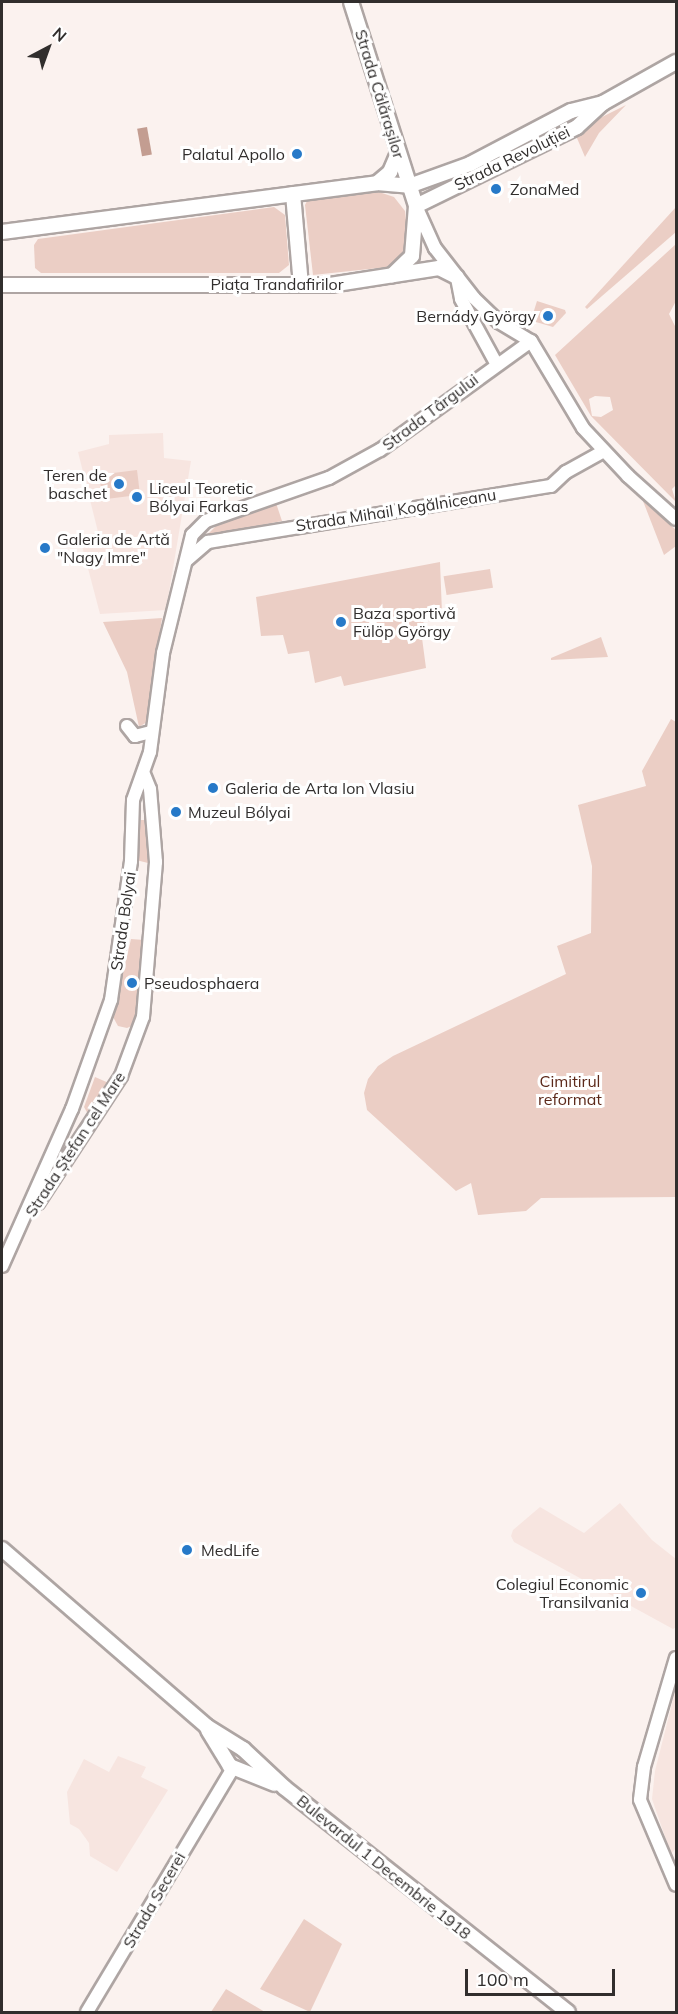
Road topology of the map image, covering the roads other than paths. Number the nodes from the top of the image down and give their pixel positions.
1 (351, 2) edge
2 (676, 62) edge
3 (603, 103) junction
4 (398, 153) junction
5 (377, 183) junction
6 (409, 186) junction
7 (293, 194) junction
8 (416, 206) junction
9 (2, 232) edge
10 (391, 276) junction
11 (457, 277) junction
12 (2, 285) edge
13 (301, 285) junction
14 (531, 341) junction
15 (496, 363) junction
16 (604, 451) junction
17 (676, 519) edge
18 (186, 561) junction
19 (127, 726) dead end
20 (151, 732) junction
21 (144, 774) junction
22 (133, 800) junction
23 (152, 811) junction
24 (133, 1048) joint
25 (89, 1066) joint
26 (72, 1109) junction
27 (90, 1121) junction
28 (14, 1238) junction
29 (2, 1266) edge
30 (2, 1549) edge
31 (676, 1658) edge
32 (206, 1726) junction
33 (242, 1750) junction
34 (231, 1765) junction
35 (285, 1788) junction
36 (676, 1885) edge
37 (87, 2013) edge
38 (568, 2013) edge

1 - 4 main road, Strada Călărașilor
2 - 3 main road, Strada Revoluției
3 - 6 main road, Strada Revoluției
3 - 8 main road, Strada Revoluției
4 - 5 main road
4 - 6 main road, Strada Călărașilor
5 - 6 main road
5 - 7 main road
6 - 8 main road, Strada Călărașilor
7 - 9 main road
7 - 13 main road
8 - 10 main road
8 - 11 street
10 - 11 main road, Piața Trandafirilor
10 - 13 main road, Piața Trandafirilor
11 - 14 street
11 - 15 street
12 - 13 main road, Piața Trandafirilor
14 - 15 street, Strada Târgului
14 - 16 street
15 - 18 street, Strada Târgului
16 - 17 street
16 - 18 street, Strada Mihail Kogălniceanu
18 - 20 street, Strada Bolyai
19 - 20 street
20 - 21 street, Strada Bolyai
21 - 22 street, Strada Bolyai
21 - 23 street, Strada Bolyai
22 - 23 street
22 - 25 street, Strada Bolyai
23 - 24 street, Strada Bolyai
24 - 27 street, Strada Ștefan cel Mare
25 - 26 street, Strada Ștefan cel Mare
26 - 27 street
26 - 28 street, Strada Ștefan cel Mare
27 - 28 street, Strada Ștefan cel Mare
28 - 29 street, Strada Ștefan cel Mare
30 - 32 main road, Bulevardul 1 Decembrie 1918
31 - 36 street
32 - 33 main road, Bulevardul 1 Decembrie 1918
32 - 34 main road, Bulevardul 1 Decembrie 1918
33 - 34 main road
33 - 35 main road, Bulevardul 1 Decembrie 1918
34 - 35 main road, Bulevardul 1 Decembrie 1918
34 - 37 street, Strada Secerei
35 - 38 main road, Bulevardul 1 Decembrie 1918

